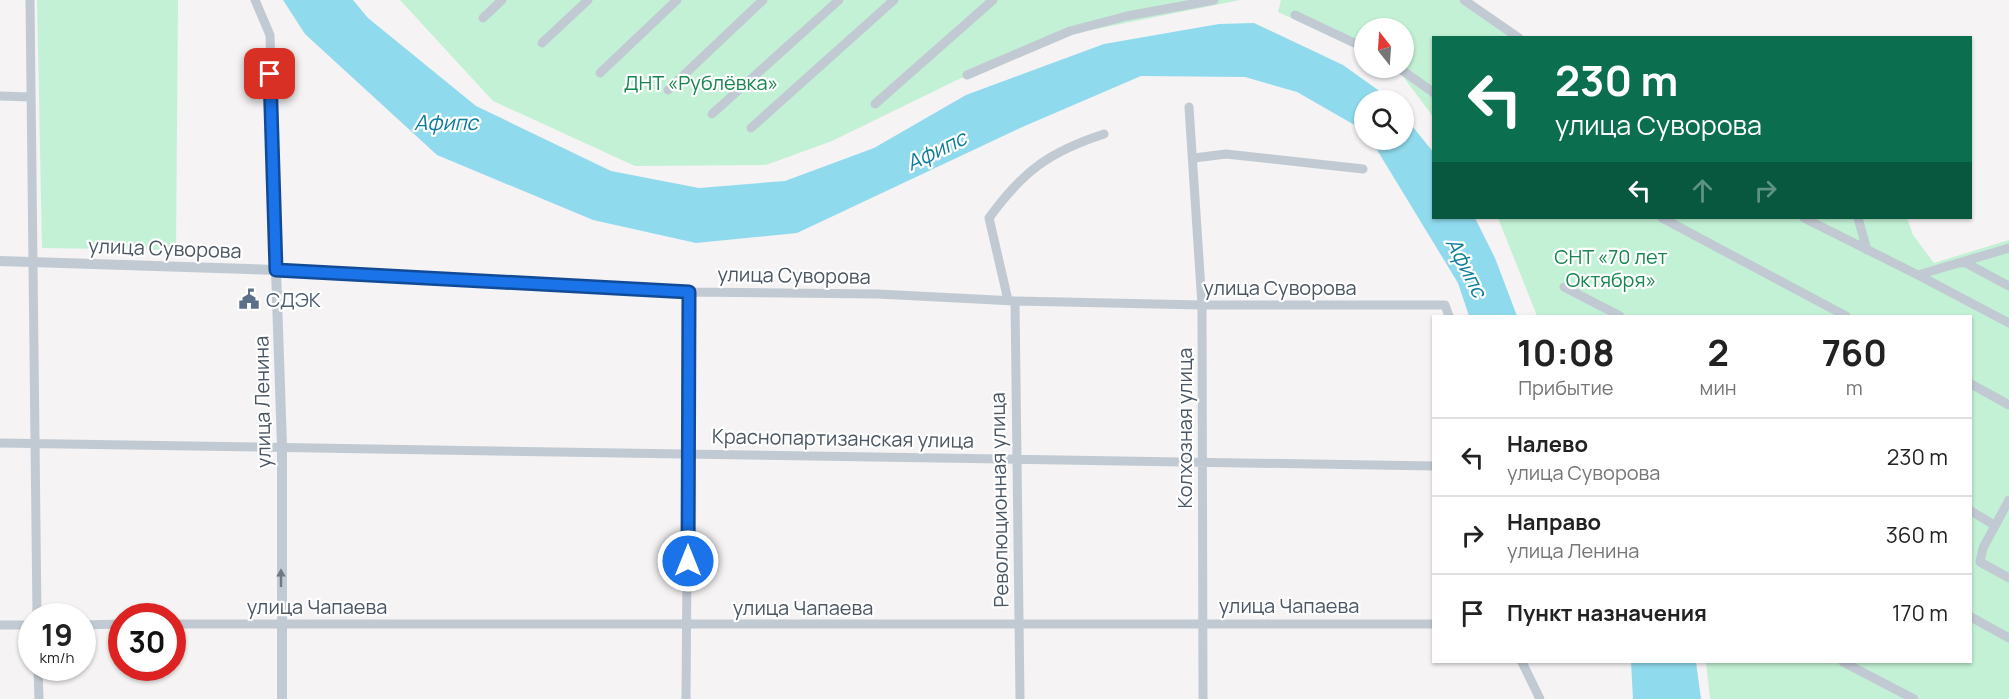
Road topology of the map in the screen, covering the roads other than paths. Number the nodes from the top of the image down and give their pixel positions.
1 (30, 0) edge
2 (255, 0) edge
3 (502, 0) edge
4 (588, 0) edge
5 (677, 0) edge
6 (763, 0) edge
7 (839, 0) edge
8 (894, 0) edge
9 (993, 0) edge
10 (1214, 0) edge
11 (1464, 0) edge
12 (1295, 15) dead end
13 (483, 18) dead end
14 (1516, 36) edge
15 (542, 43) dead end
16 (1354, 43) edge
17 (600, 73) dead end
18 (966, 75) dead end
19 (1413, 78) edge
20 (668, 90) dead end
21 (1432, 92) edge
22 (0, 96) edge
23 (30, 97) junction
24 (875, 104) dead end
25 (1189, 107) dead end
26 (712, 114) dead end
27 (751, 128) dead end
28 (1104, 134) dead end
29 (1194, 158) junction
30 (1363, 169) dead end
31 (1664, 219) edge
32 (1806, 219) edge
33 (1858, 219) edge
34 (2009, 248) edge
35 (1867, 250) junction
36 (0, 261) edge
37 (31, 261) junction
38 (1959, 263) junction
39 (276, 270) junction
40 (1918, 275) junction
41 (2009, 286) edge
42 (1564, 287) dead end
43 (689, 292) junction
44 (1012, 301) junction
45 (1202, 305) junction
46 (1449, 315) edge
47 (1618, 315) edge
48 (1844, 315) edge
49 (2009, 323) edge
50 (1972, 385) edge
51 (2009, 405) edge
52 (0, 443) edge
53 (35, 444) junction
54 (282, 446) junction
55 (688, 453) junction
56 (1016, 458) junction
57 (1202, 464) junction
58 (1432, 466) edge
59 (2009, 500) edge
60 (1972, 512) edge
61 (1994, 525) junction
62 (2009, 578) edge
63 (37, 603) edge
64 (1972, 618) edge
65 (281, 623) junction
66 (1203, 623) junction
67 (186, 624) edge
68 (1432, 624) edge
69 (0, 625) edge
70 (18, 625) edge
71 (687, 625) junction
72 (1019, 625) junction
73 (2009, 638) edge
74 (1522, 663) edge
75 (1845, 663) edge
76 (38, 681) edge
77 (39, 699) edge
78 (282, 699) edge
79 (686, 699) edge
80 (1020, 699) edge
81 (1203, 699) edge
82 (1540, 699) edge
83 (1914, 699) edge

1 - 23 street
2 - 39 street, улица Ленина
3 - 13 street
4 - 15 street
5 - 17 street
6 - 20 street
7 - 26 street
8 - 27 street
9 - 24 street
10 - 18 street
11 - 14 street
12 - 16 street
19 - 21 street
22 - 23 street
23 - 37 street
25 - 29 street, Колхозная улица
28 - 44 street, Революционная улица
29 - 30 street
29 - 45 street, Колхозная улица
31 - 48 street
32 - 35 street
33 - 35 street
34 - 38 street
35 - 40 street
36 - 37 street, улица Суворова
37 - 39 street, улица Суворова
37 - 53 street
38 - 40 street
38 - 41 street
39 - 43 street, улица Суворова
39 - 54 street, улица Ленина
40 - 49 street
42 - 47 street
43 - 44 street, улица Суворова
43 - 55 street
44 - 45 street, улица Суворова
44 - 56 street, Революционная улица
45 - 46 street, улица Суворова
45 - 57 street, Колхозная улица
50 - 51 street
52 - 53 street, Краснопартизанская улица
53 - 54 street, Краснопартизанская улица
53 - 63 street
54 - 55 street, Краснопартизанская улица
65 -> 54 street, улица Ленина
55 - 56 street, Краснопартизанская улица
55 - 71 street
56 - 57 street, Краснопартизанская улица
56 - 72 street, Революционная улица
57 - 58 street, Краснопартизанская улица
57 - 66 street, Колхозная улица
59 - 61 street
60 - 61 street
61 - 62 street
64 - 73 street
65 - 67 street, улица Чапаева
65 - 71 street, улица Чапаева
65 - 78 street, улица Ленина
66 - 68 street, улица Чапаева
66 - 72 street, улица Чапаева
66 - 81 street, Колхозная улица
69 - 70 street
71 - 72 street, улица Чапаева
71 - 79 street
72 - 80 street, Революционная улица
74 - 82 street
75 - 83 street
76 - 77 street

